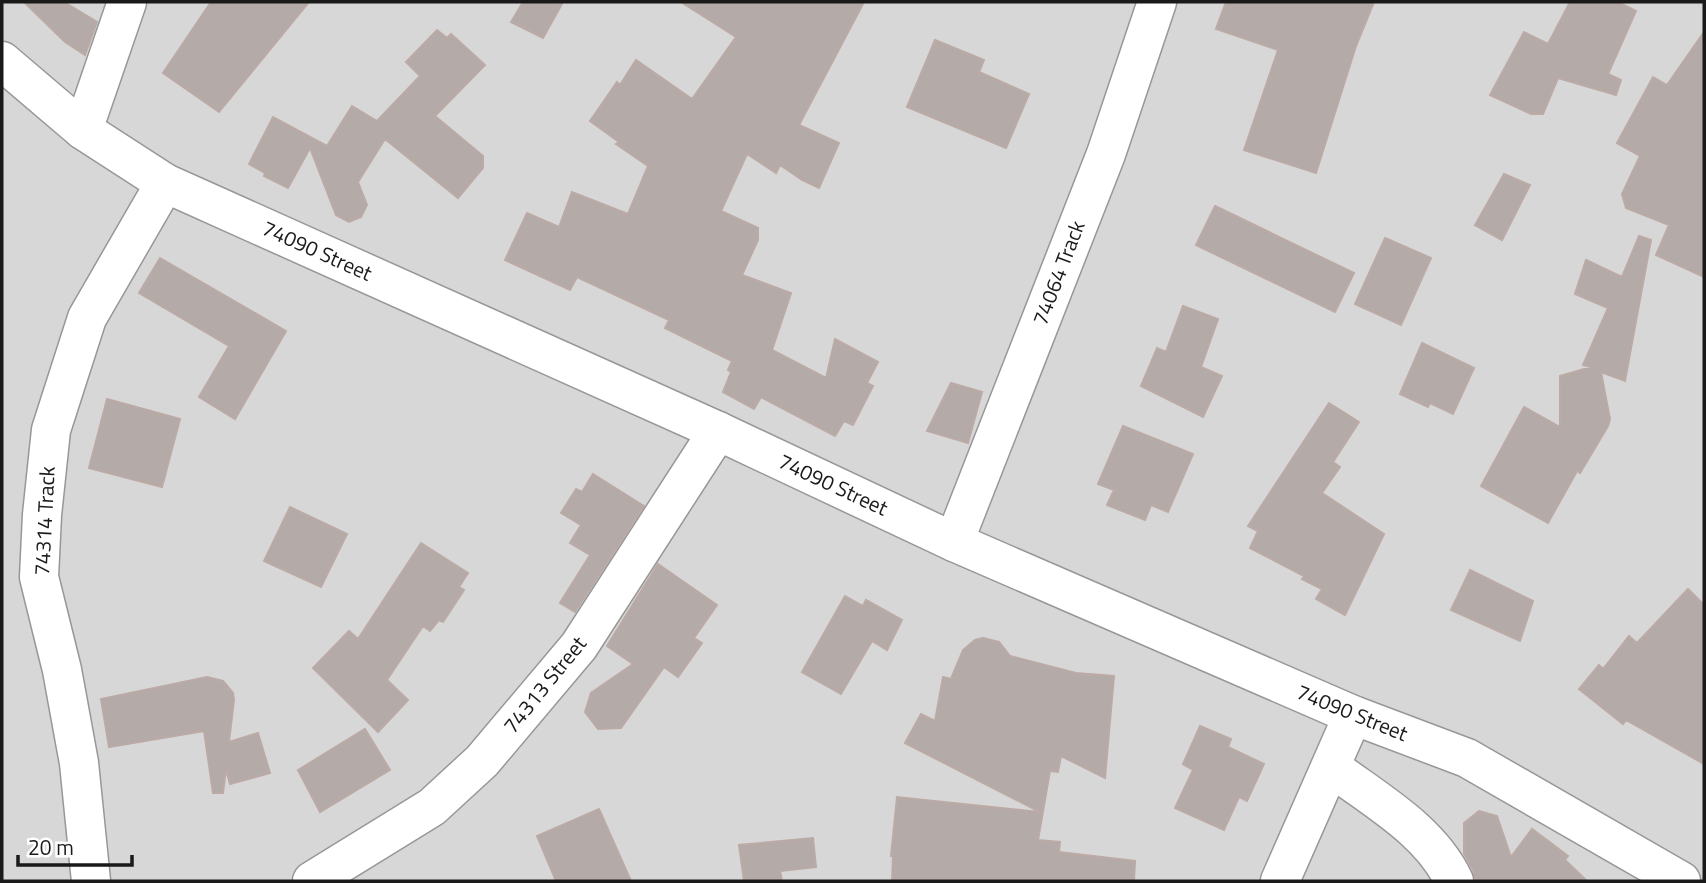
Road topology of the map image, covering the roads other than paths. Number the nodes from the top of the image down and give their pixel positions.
1 (127, 2) edge
2 (1157, 2) edge
3 (2, 61) edge
4 (83, 130) junction
5 (165, 183) junction
6 (718, 430) junction
7 (954, 542) junction
8 (1353, 715) junction
9 (1331, 767) junction
10 (91, 881) edge
11 (312, 881) edge
12 (1280, 881) edge
13 (1454, 881) edge
14 (1681, 881) edge

1 - 4 street
2 - 7 street, 74064 Track
3 - 4 street, 74090 Street
4 - 5 street, 74090 Street
5 - 6 street, 74090 Street
5 - 10 street, 74314 Track
6 - 7 street, 74090 Street
6 - 11 street, 74313 Street
7 - 8 street, 74090 Street
8 - 9 street
8 - 14 street, 74090 Street
9 - 12 street
9 - 13 street

